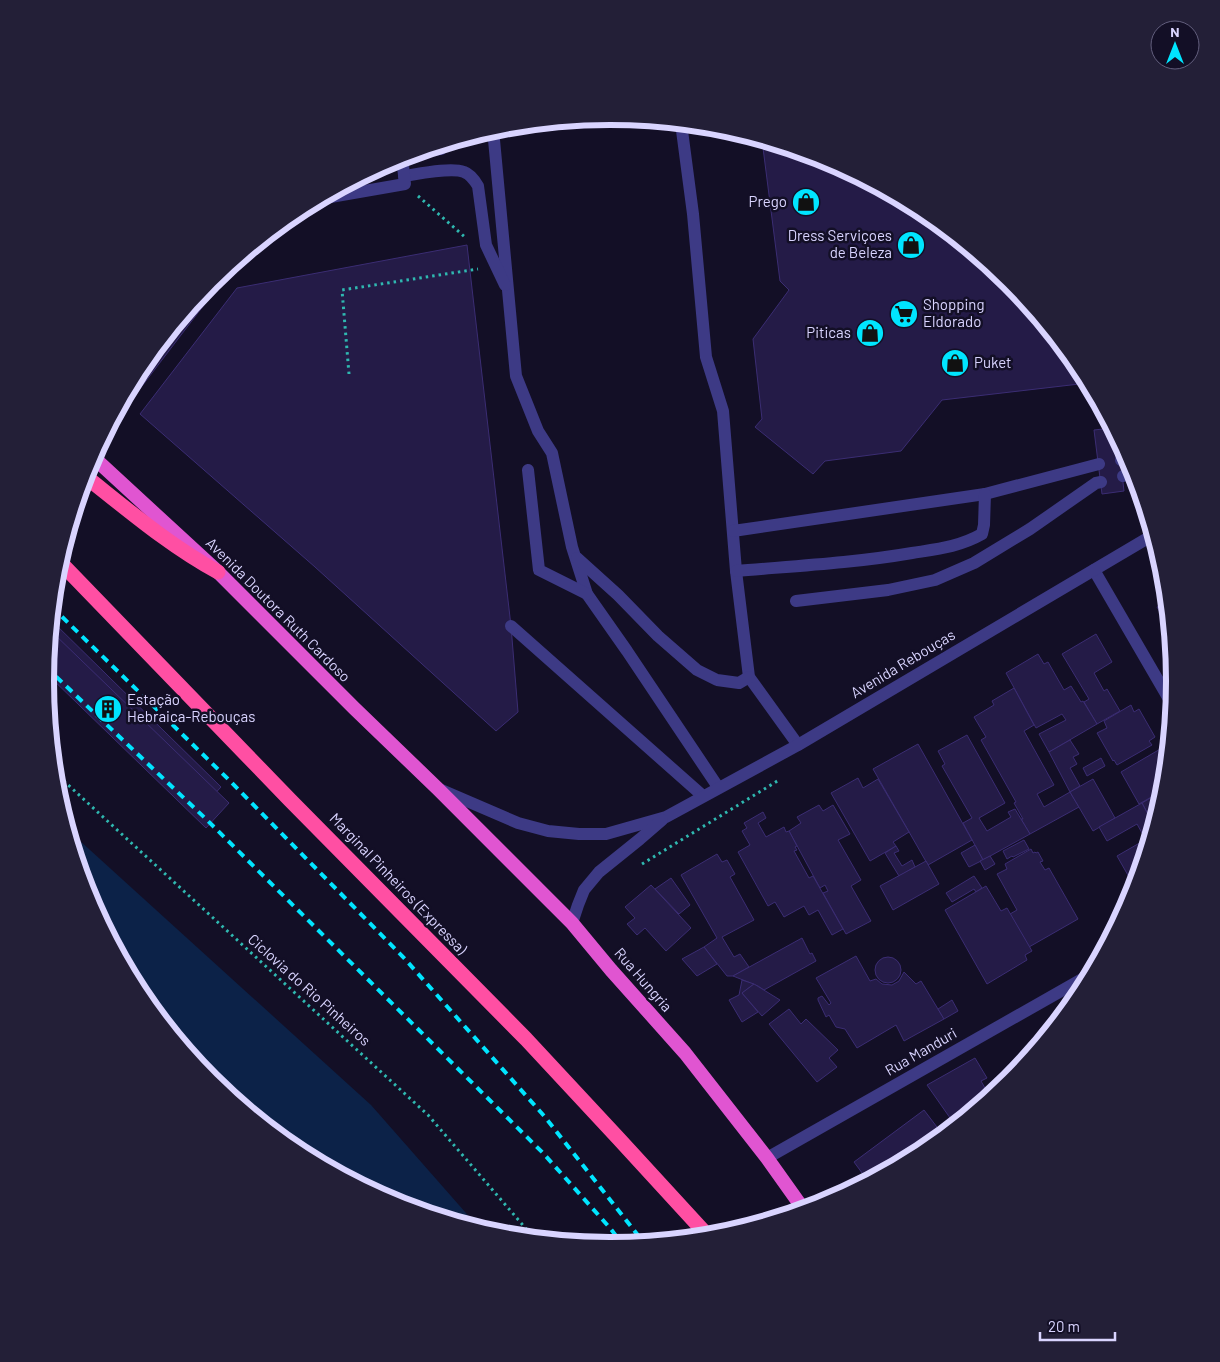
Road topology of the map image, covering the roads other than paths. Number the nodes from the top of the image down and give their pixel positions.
1 (681, 130) edge
2 (494, 137) edge
3 (403, 165) edge
4 (404, 180) junction
5 (341, 194) edge
6 (507, 290) junction
7 (99, 462) edge
8 (1099, 464) dead end
9 (528, 470) dead end
10 (91, 481) edge
11 (1101, 482) dead end
12 (985, 494) junction
13 (732, 531) junction
14 (1147, 538) edge
15 (575, 557) junction
16 (65, 567) edge
17 (1094, 570) junction
18 (736, 571) junction
19 (218, 572) junction
20 (587, 594) junction
21 (796, 601) dead end
22 (511, 626) dead end
23 (749, 677) junction
24 (1166, 693) edge
25 (798, 745) junction
26 (718, 787) junction
27 (438, 789) junction
28 (703, 796) junction
29 (666, 816) junction
30 (572, 923) junction
31 (1078, 981) edge
32 (767, 1158) junction
33 (800, 1204) edge
34 (702, 1229) edge

1 - 13 street
2 - 6 street
3 - 4 street
4 - 5 street
4 - 6 street
6 - 15 street
7 - 19 highway, Avenida Doutora Ruth Cardoso
8 - 12 street
9 - 20 street
10 - 19 highway
11 - 21 street
12 - 13 street
12 - 18 street
13 - 18 street
14 - 17 street, Avenida Rebouças
15 - 20 street
15 - 23 street
16 - 34 highway, Marginal Pinheiros (Expressa)
17 - 24 street
17 - 25 street, Avenida Rebouças
18 - 23 street
19 - 27 highway, Avenida Doutora Ruth Cardoso
20 - 26 street
22 - 28 street
23 - 25 street
25 - 26 street, Avenida Rebouças
26 - 28 street, Avenida Rebouças
27 - 29 street, Avenida Rebouças
27 - 30 highway, Rua Hungria
28 - 29 street, Avenida Rebouças
29 - 30 street, Avenida Rebouças
30 - 32 highway, Rua Hungria
31 - 32 street, Rua Manduri
32 - 33 highway, Rua Hungria

